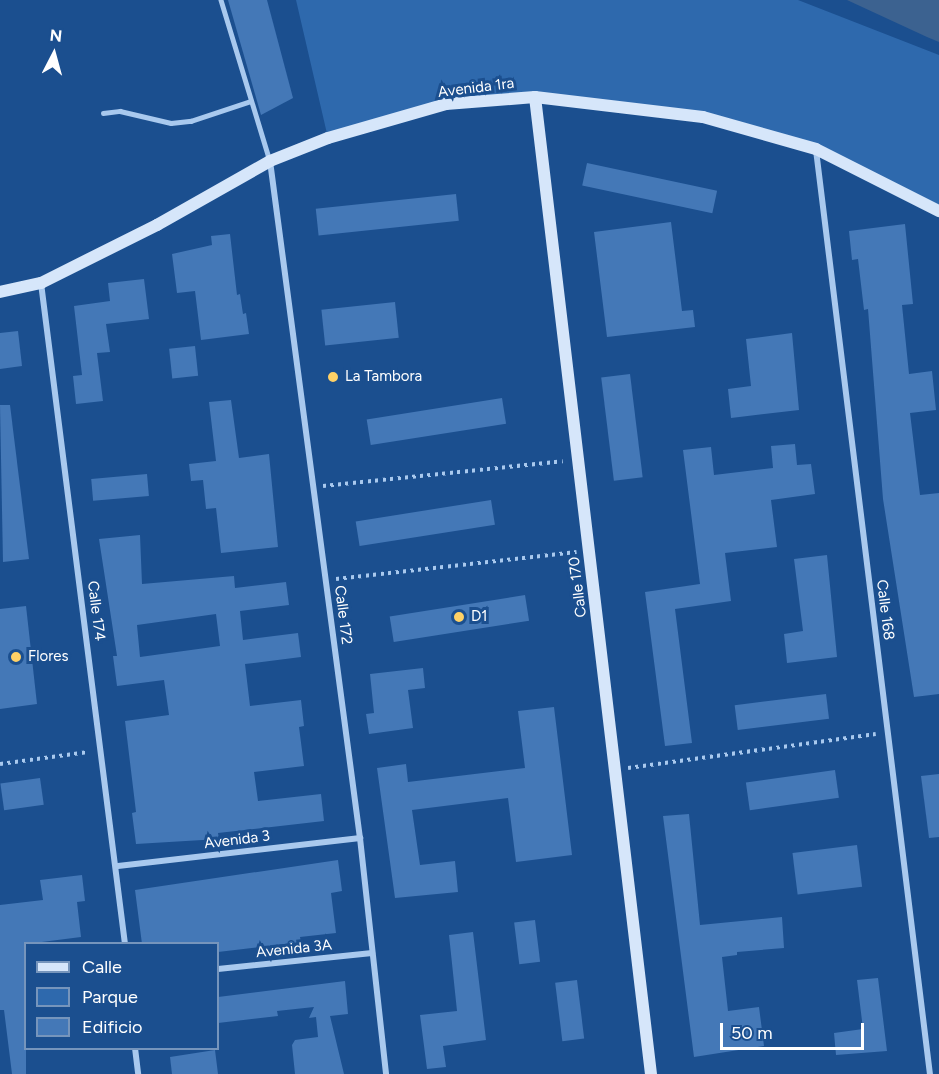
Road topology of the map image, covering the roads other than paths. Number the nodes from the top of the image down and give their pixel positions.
1 (221, 0) edge
2 (535, 97) junction
3 (251, 101) junction
4 (103, 113) dead end
5 (816, 149) junction
6 (270, 161) junction
7 (939, 211) edge
8 (41, 283) junction
9 (0, 292) edge
10 (360, 837) junction
11 (118, 866) junction
12 (125, 942) edge
13 (372, 952) junction
14 (219, 969) edge
15 (135, 1050) edge
16 (138, 1074) edge
17 (386, 1074) edge
18 (651, 1074) edge
19 (930, 1074) edge

1 - 3 lane
2 - 5 street, Avenida 1ra
2 - 6 street, Avenida 1ra
2 - 18 street, Calle 170
3 - 4 lane
3 - 6 lane
5 - 7 street, Avenida 1ra
5 - 19 street, Calle 168
6 - 8 street, Avenida 1ra
6 - 10 street, Calle 172
8 - 9 street, Avenida 1ra
8 - 11 street, Calle 174
10 - 11 street, Avenida 3
10 - 13 street, Calle 172
11 - 12 street, Calle 174
13 - 14 street, Avenida 3A
13 - 17 street, Calle 172
15 - 16 street

